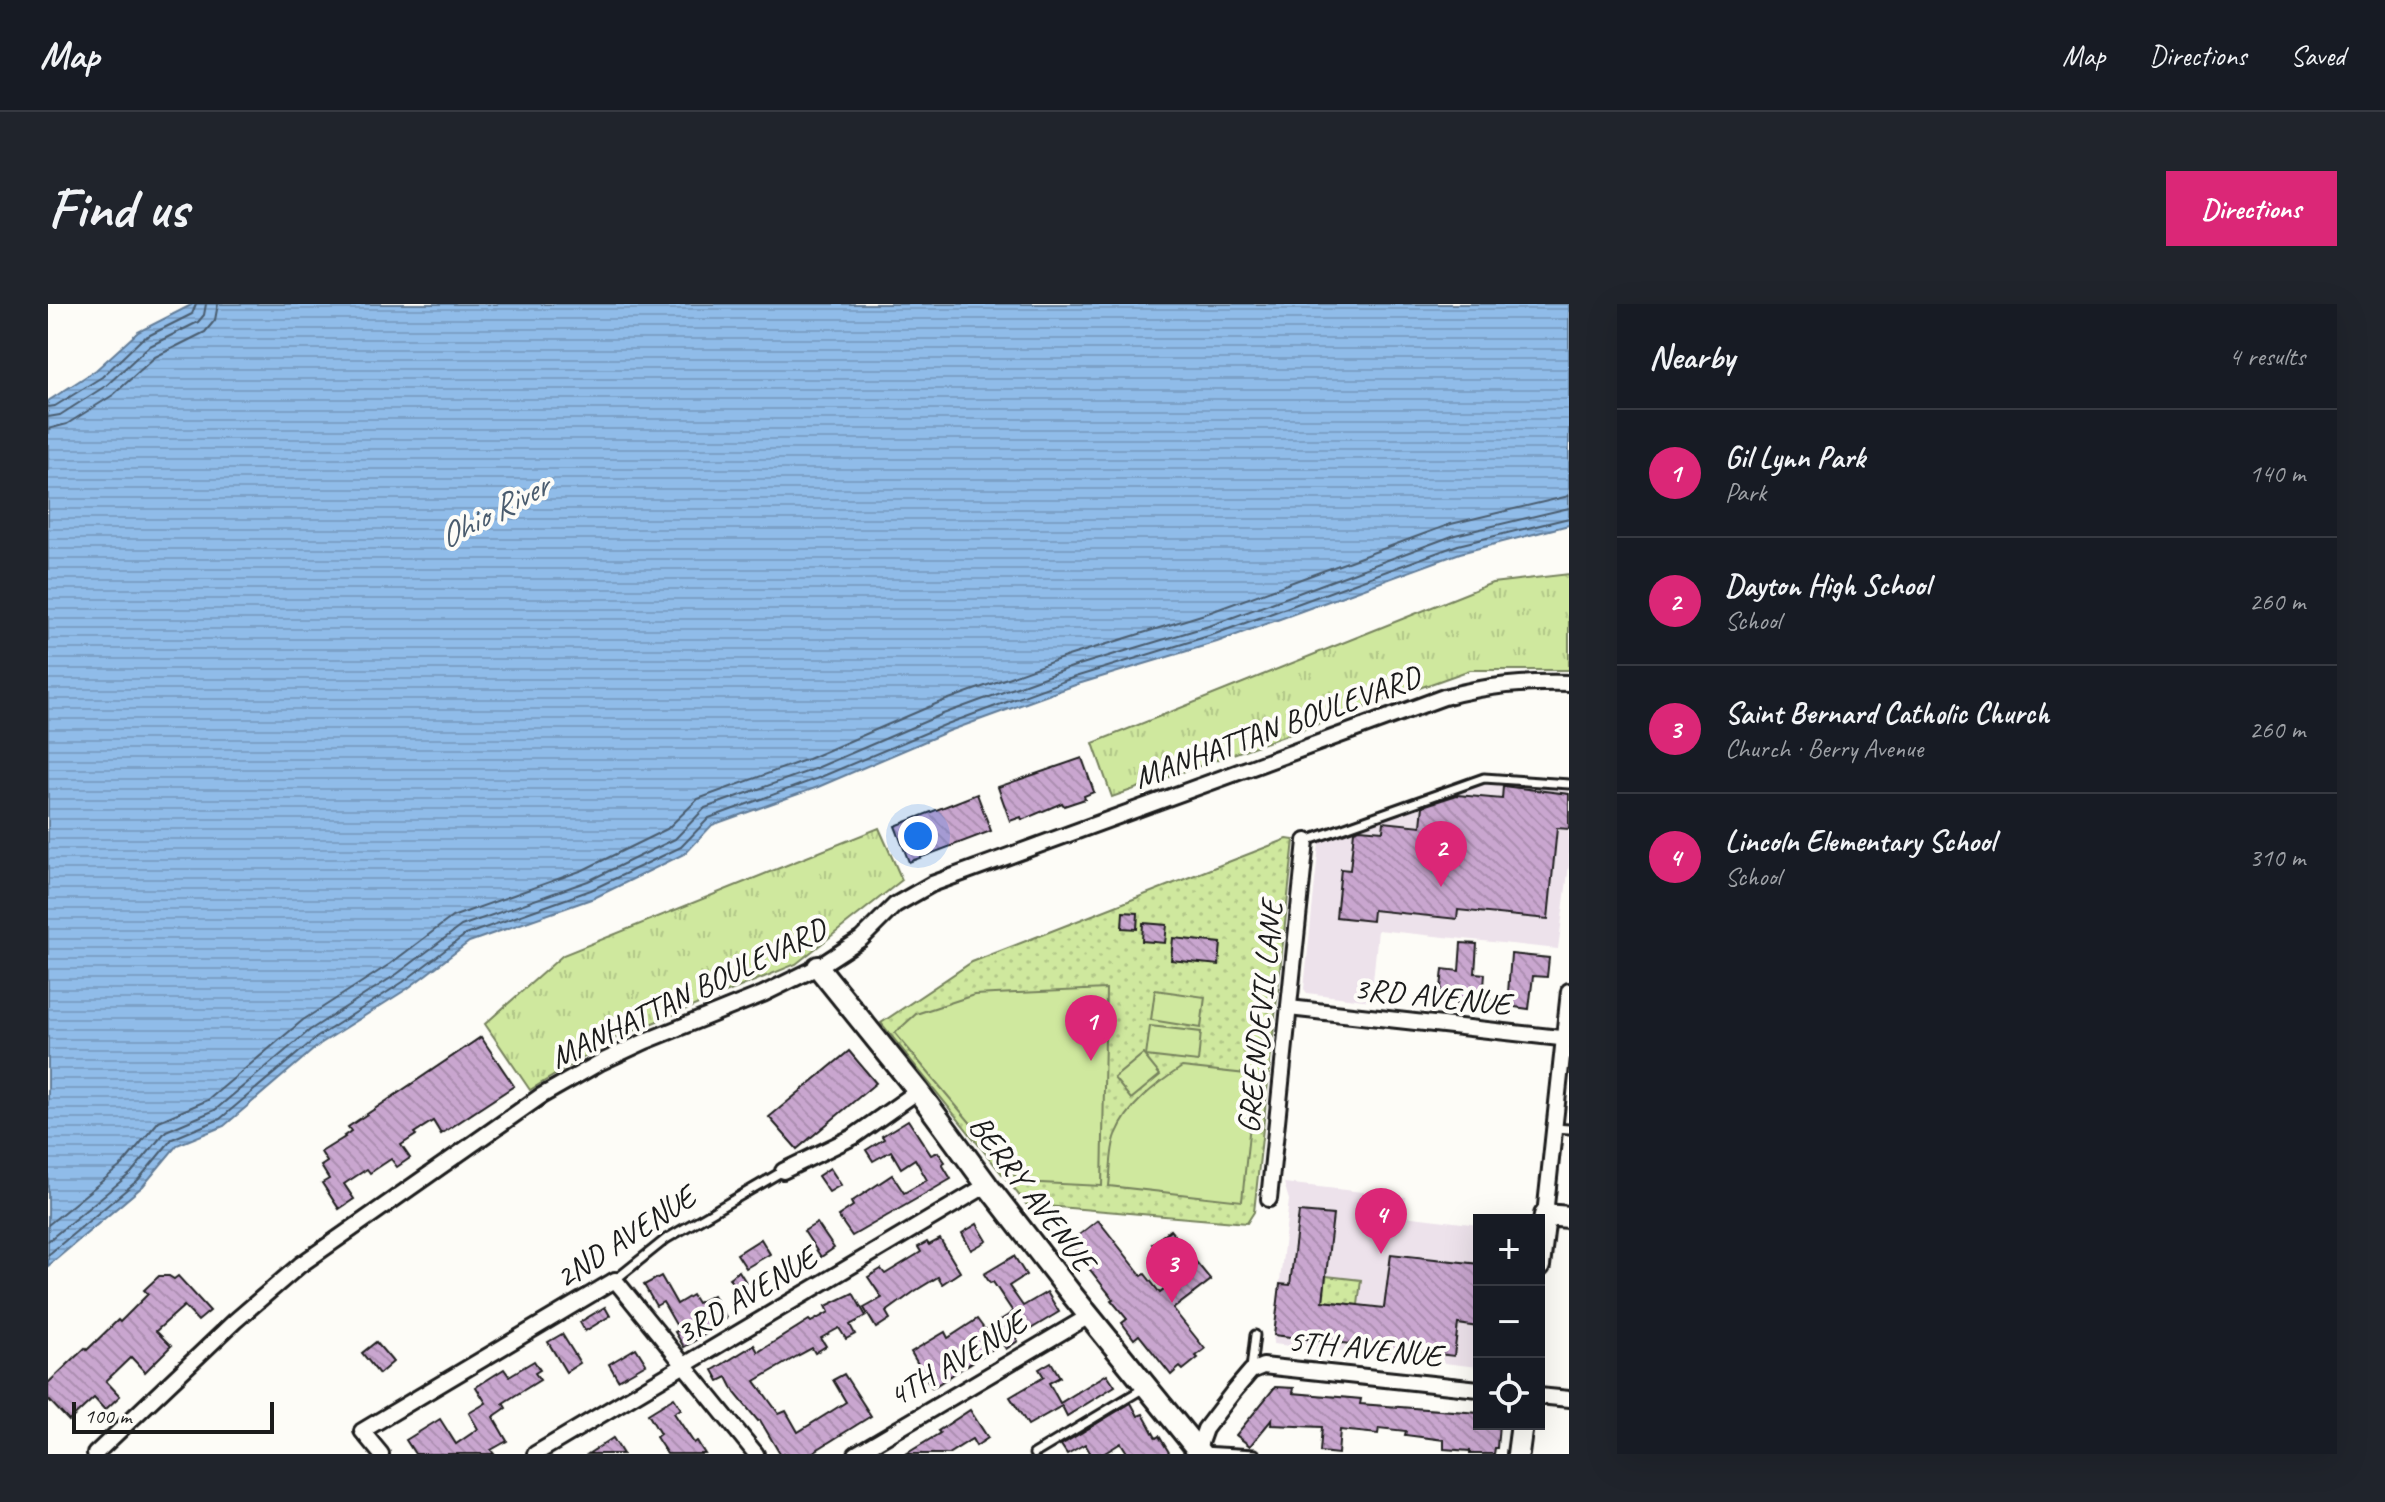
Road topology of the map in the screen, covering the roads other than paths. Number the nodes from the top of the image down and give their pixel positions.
1 (1569, 683) edge
2 (1569, 784) edge
3 (1306, 841) joint
4 (818, 967) junction
5 (1569, 991) edge
6 (1289, 1008) junction
7 (1566, 1039) edge
8 (918, 1091) junction
9 (1562, 1128) edge
10 (783, 1171) joint
11 (987, 1185) junction
12 (1269, 1199) dead end
13 (1545, 1215) joint
14 (1569, 1217) edge
15 (615, 1280) junction
16 (1089, 1316) junction
17 (1255, 1335) dead end
18 (684, 1365) junction
19 (1251, 1371) junction
20 (1146, 1387) junction
21 (1473, 1388) edge
22 (1545, 1397) edge
23 (1569, 1399) edge
24 (1521, 1430) edge
25 (1198, 1453) edge
26 (95, 1454) edge
27 (381, 1454) edge
28 (535, 1454) edge
29 (756, 1454) edge
30 (856, 1454) edge
31 (1034, 1454) edge
32 (1255, 1454) edge
33 (1518, 1454) edge

1 - 4 street, MANHATTAN BOULEVARD
2 - 3 lane
3 - 6 street, GREENDEVIL LANE
4 - 8 street, BERRY AVENUE
4 - 26 street, MANHATTAN BOULEVARD
5 - 7 street
6 - 7 street, 3RD AVENUE
6 - 12 street, GREENDEVIL LANE
7 - 9 street
8 - 10 street, 2ND AVENUE
8 - 11 street, BERRY AVENUE
9 - 13 street
10 - 15 lane, 2ND AVENUE
11 - 16 street, BERRY AVENUE
11 - 18 street, 3RD AVENUE
13 - 14 street
15 - 18 street
15 - 27 street, 2ND AVENUE
16 - 20 street, BERRY AVENUE
16 - 30 street, 4TH AVENUE
17 - 19 lane
18 - 28 street, 3RD AVENUE
18 - 29 street
19 - 21 street, 5TH AVENUE
19 - 25 street, 5TH AVENUE
20 - 25 street, BERRY AVENUE
20 - 31 lane
22 - 23 street
24 - 33 street
25 - 32 lane

